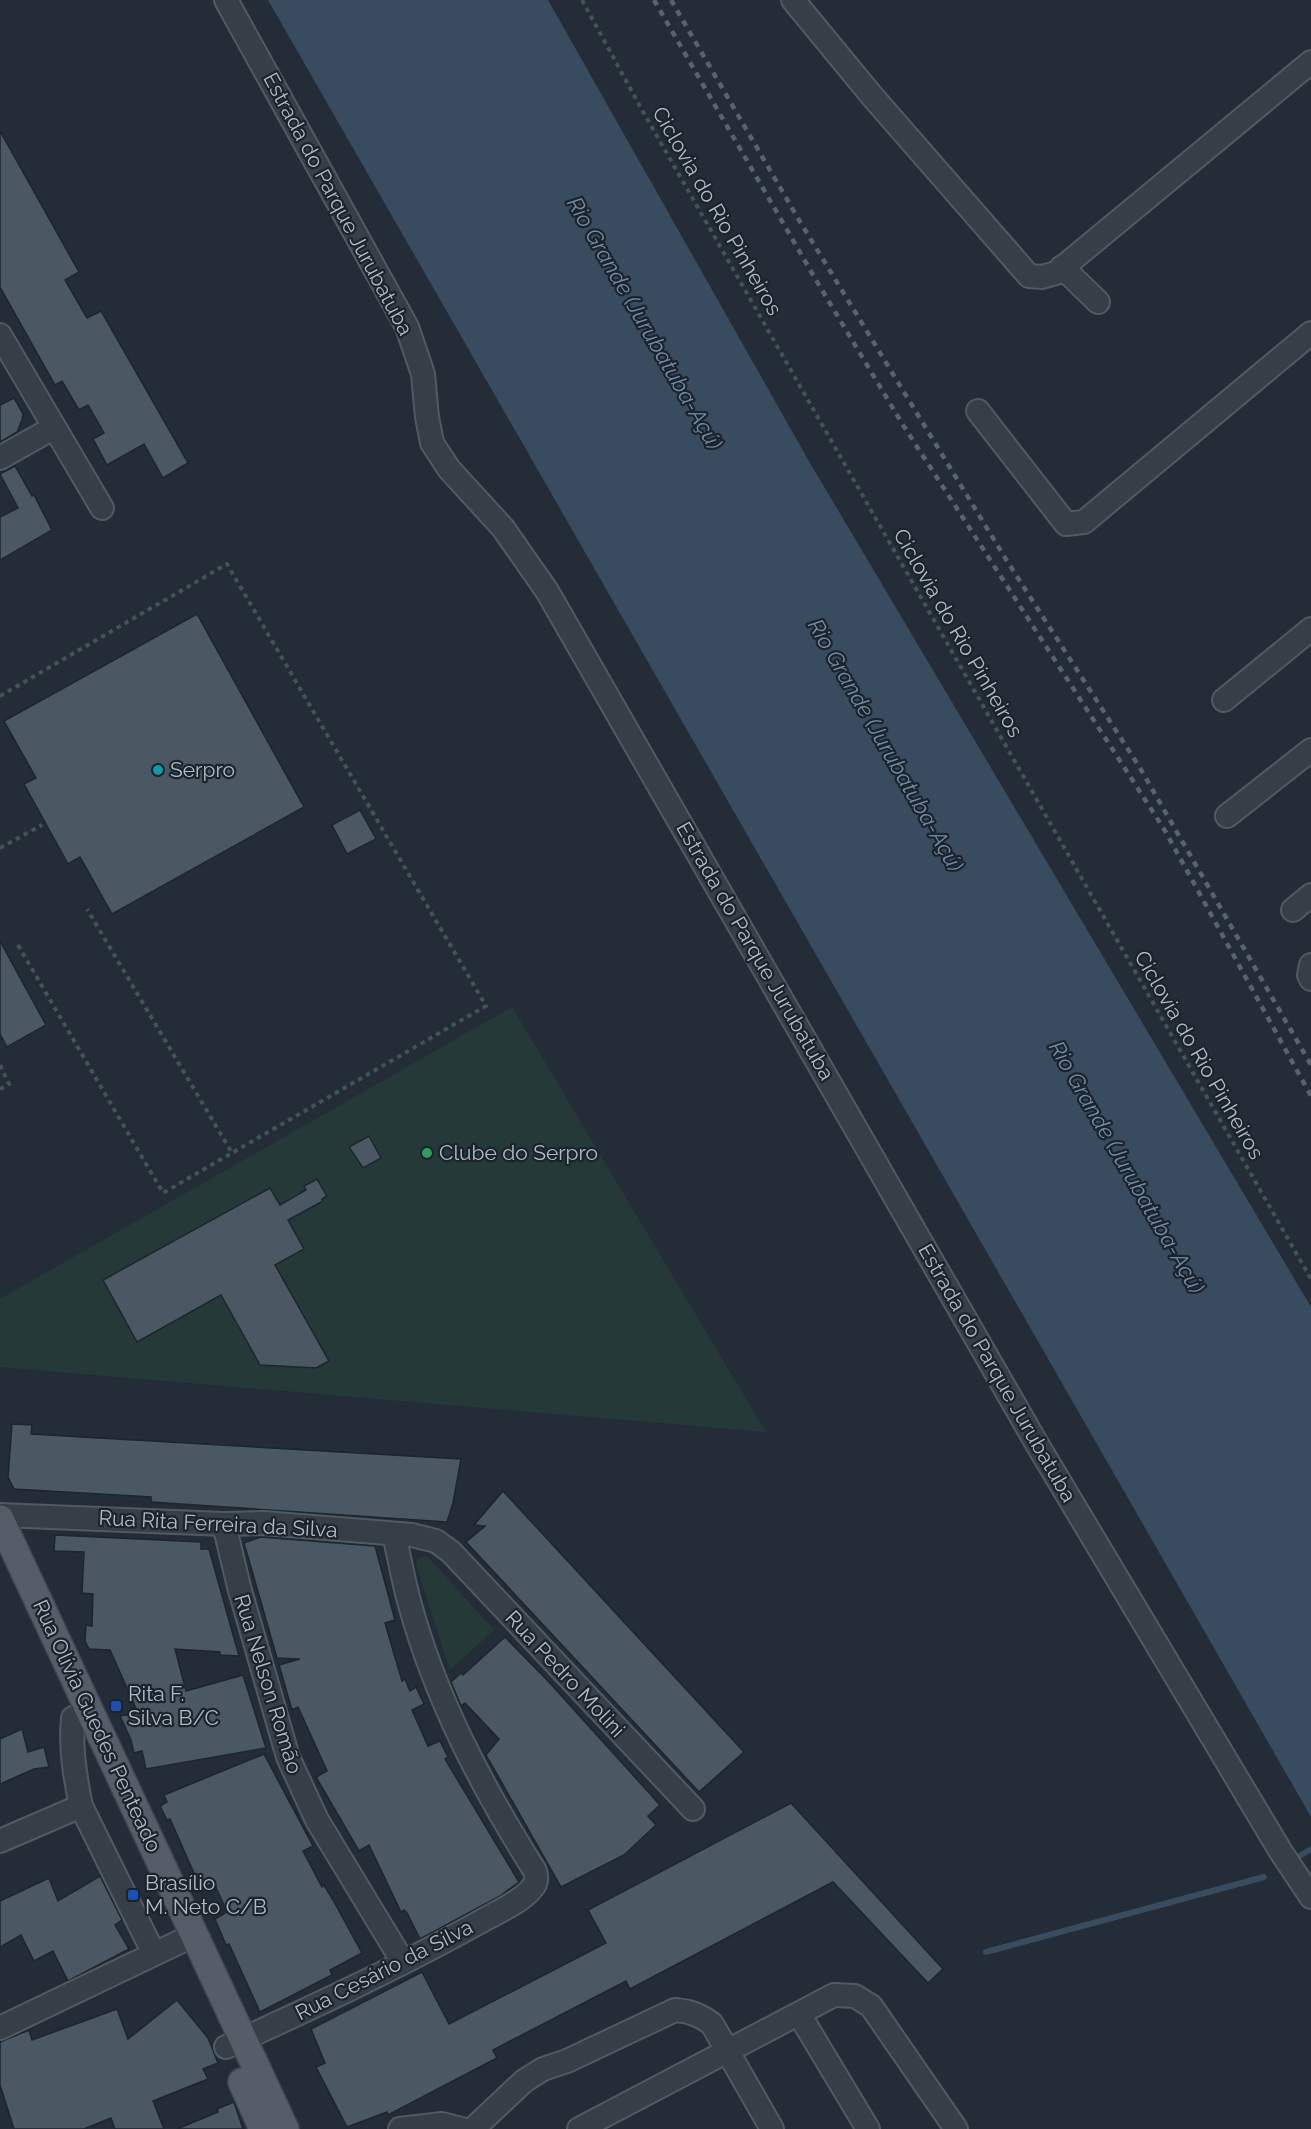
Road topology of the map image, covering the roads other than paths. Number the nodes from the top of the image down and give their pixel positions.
1 (226, 0) edge
2 (793, 0) edge
3 (1311, 62) edge
4 (1062, 267) junction
5 (1098, 302) dead end
6 (1311, 333) edge
7 (0, 334) edge
8 (978, 411) dead end
9 (54, 428) junction
10 (0, 458) edge
11 (102, 508) dead end
12 (1311, 629) edge
13 (1224, 700) dead end
14 (1309, 756) edge
15 (1227, 816) dead end
16 (1311, 895) edge
17 (1293, 910) dead end
18 (1311, 965) edge
19 (1311, 979) edge
20 (0, 1517) edge
21 (224, 1524) junction
22 (394, 1534) junction
23 (436, 1541) joint
24 (0, 1561) edge
25 (73, 1718) junction
26 (81, 1806) junction
27 (693, 1809) dead end
28 (0, 1841) edge
29 (1311, 1897) edge
30 (186, 1939) junction
31 (154, 1954) junction
32 (403, 1962) junction
33 (800, 2014) junction
34 (0, 2028) edge
35 (235, 2043) junction
36 (728, 2051) junction
37 (263, 2129) edge
38 (285, 2129) edge
39 (400, 2129) edge
40 (462, 2129) edge
41 (472, 2129) edge
42 (579, 2129) edge
43 (772, 2129) edge
44 (868, 2129) edge
45 (956, 2129) edge

1 - 29 street, Estrada do Parque Jurubatuba
2 - 4 street
3 - 4 street
4 - 5 street
6 - 8 street
7 - 9 street
9 - 10 street
9 - 11 street
12 - 13 street
14 - 15 street
16 - 17 street
18 - 19 street
20 - 21 street, Rua Rita Ferreira da Silva
20 - 30 main road, Rua Olívia Guedes Penteado
21 - 22 street, Rua Rita Ferreira da Silva
21 - 32 street, Rua Nelson Romão
22 - 23 street, Rua Rita Ferreira da Silva
22 - 32 street, Rua Cesário da Silva
23 - 27 street, Rua Pedro Molini
24 - 25 main road, Rua Olívia Guedes Penteado
25 - 26 street
25 - 30 main road, Rua Olívia Guedes Penteado
26 - 28 street
26 - 31 street
30 - 31 street
30 - 35 main road, Rua Olívia Guedes Penteado
31 - 34 street
32 - 35 street, Rua Cesário da Silva
33 - 36 street
33 - 44 street
33 - 45 street
35 - 37 main road, Rua Olívia Guedes Penteado
35 - 38 main road, Rua Olívia Guedes Penteado
36 - 41 street
36 - 42 street
36 - 43 street
39 - 40 street

